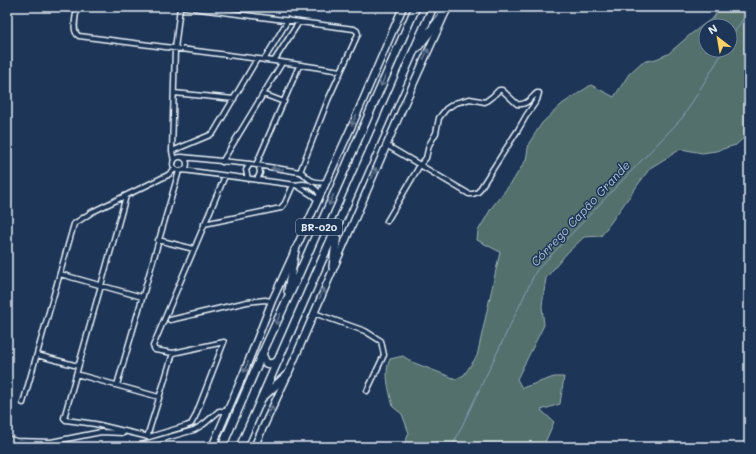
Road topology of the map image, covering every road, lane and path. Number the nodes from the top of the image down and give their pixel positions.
1 (77, 7) edge
2 (180, 7) edge
3 (184, 7) edge
4 (402, 7) edge
5 (416, 7) edge
6 (432, 8) edge
7 (447, 9) edge
8 (288, 20) junction
9 (299, 22) junction
10 (175, 49) junction
11 (412, 54) junction
12 (257, 59) junction
13 (264, 60) junction
14 (274, 61) junction
15 (282, 63) junction
16 (299, 66) junction
17 (341, 71) junction
18 (174, 93) junction
19 (264, 94) junction
20 (234, 100) junction
21 (284, 102) junction
22 (386, 145) junction
23 (172, 151) junction
24 (180, 157) junction
25 (174, 161) junction
26 (222, 162) junction
27 (250, 164) junction
28 (420, 165) junction
29 (258, 166) junction
30 (179, 170) junction
31 (301, 172) junction
32 (225, 176) junction
33 (248, 179) junction
34 (257, 180) junction
35 (326, 181) junction
36 (309, 182) junction
37 (294, 185) junction
38 (126, 196) junction
39 (319, 198) junction
40 (387, 221) dead end
41 (204, 224) junction
42 (337, 227) junction
43 (158, 240) junction
44 (194, 249) junction
45 (295, 250) junction
46 (333, 267) junction
47 (60, 274) junction
48 (101, 285) junction
49 (142, 297) junction
50 (272, 301) junction
51 (286, 302) junction
52 (314, 313) junction
53 (170, 320) dead end
54 (173, 353) junction
55 (262, 354) junction
56 (37, 355) junction
57 (278, 361) junction
58 (78, 366) junction
59 (76, 374) junction
60 (288, 374) junction
61 (117, 385) junction
62 (367, 391) dead end
63 (160, 397) junction
64 (260, 400) junction
65 (23, 403) dead end
66 (228, 411) junction
67 (132, 434) junction
68 (147, 437) junction
69 (7, 438) edge
70 (134, 447) edge
71 (212, 447) edge
72 (222, 447) edge
73 (240, 447) edge
74 (254, 447) edge

1 - 10 street
2 - 10 street
3 - 8 street
4 -> 35 main road
5 -> 51 highway, BR-020
6 - 11 highway, BR-020
7 - 11 highway
22 -> 7 main road
8 - 9 street
8 - 13 street
9 - 14 street
9 - 17 street
10 - 12 street
10 - 18 street
11 - 42 highway, BR-020
12 - 13 street
12 - 20 street
13 - 14 street
14 - 15 street
15 - 16 street
15 - 19 street
16 - 17 street
16 - 21 street
17 - 31 street
18 - 20 street
18 - 23 street
19 - 21 street
19 - 26 street
20 - 23 street
21 - 29 street
22 - 28 street
46 -> 22 main road
23 - 24 street
23 - 25 street
24 - 25 street
24 - 26 street
24 - 30 street
25 - 30 street
26 - 27 street
27 - 29 street
27 - 33 street
28 - 28 street
28 - 40 street
31 -> 29 street
29 - 34 street
30 - 32 street
30 - 38 street
30 - 43 street
31 - 35 street
31 - 36 street
32 - 33 street
32 - 41 street
33 - 34 street
34 - 37 street
35 - 36 street
35 - 39 main road
36 - 37 street
36 - 39 street
37 - 39 street
37 - 41 street
38 - 47 street
38 - 48 street
39 - 45 main road
41 - 44 street
42 - 46 highway
42 - 57 highway, BR-020
43 - 44 street
43 - 49 street
44 - 54 street
45 - 50 main road
45 - 51 highway
52 -> 46 main road
47 - 48 street
47 - 56 street
48 - 49 street
48 - 58 street
49 - 61 street
50 - 53 street
50 -> 66 main road
51 -> 55 highway, BR-020
52 - 60 main road
52 - 62 street
54 - 63 street
54 - 68 street
55 - 57 highway
55 - 72 highway, BR-020
56 - 58 street
56 - 65 street
57 - 64 highway, BR-020
58 - 59 street
59 - 61 street
59 - 67 street
60 - 64 highway
74 -> 60 main road
61 - 63 street
63 - 68 street
64 - 73 highway, BR-020
66 - 70 street
66 - 71 main road
67 - 68 street
67 - 69 street

